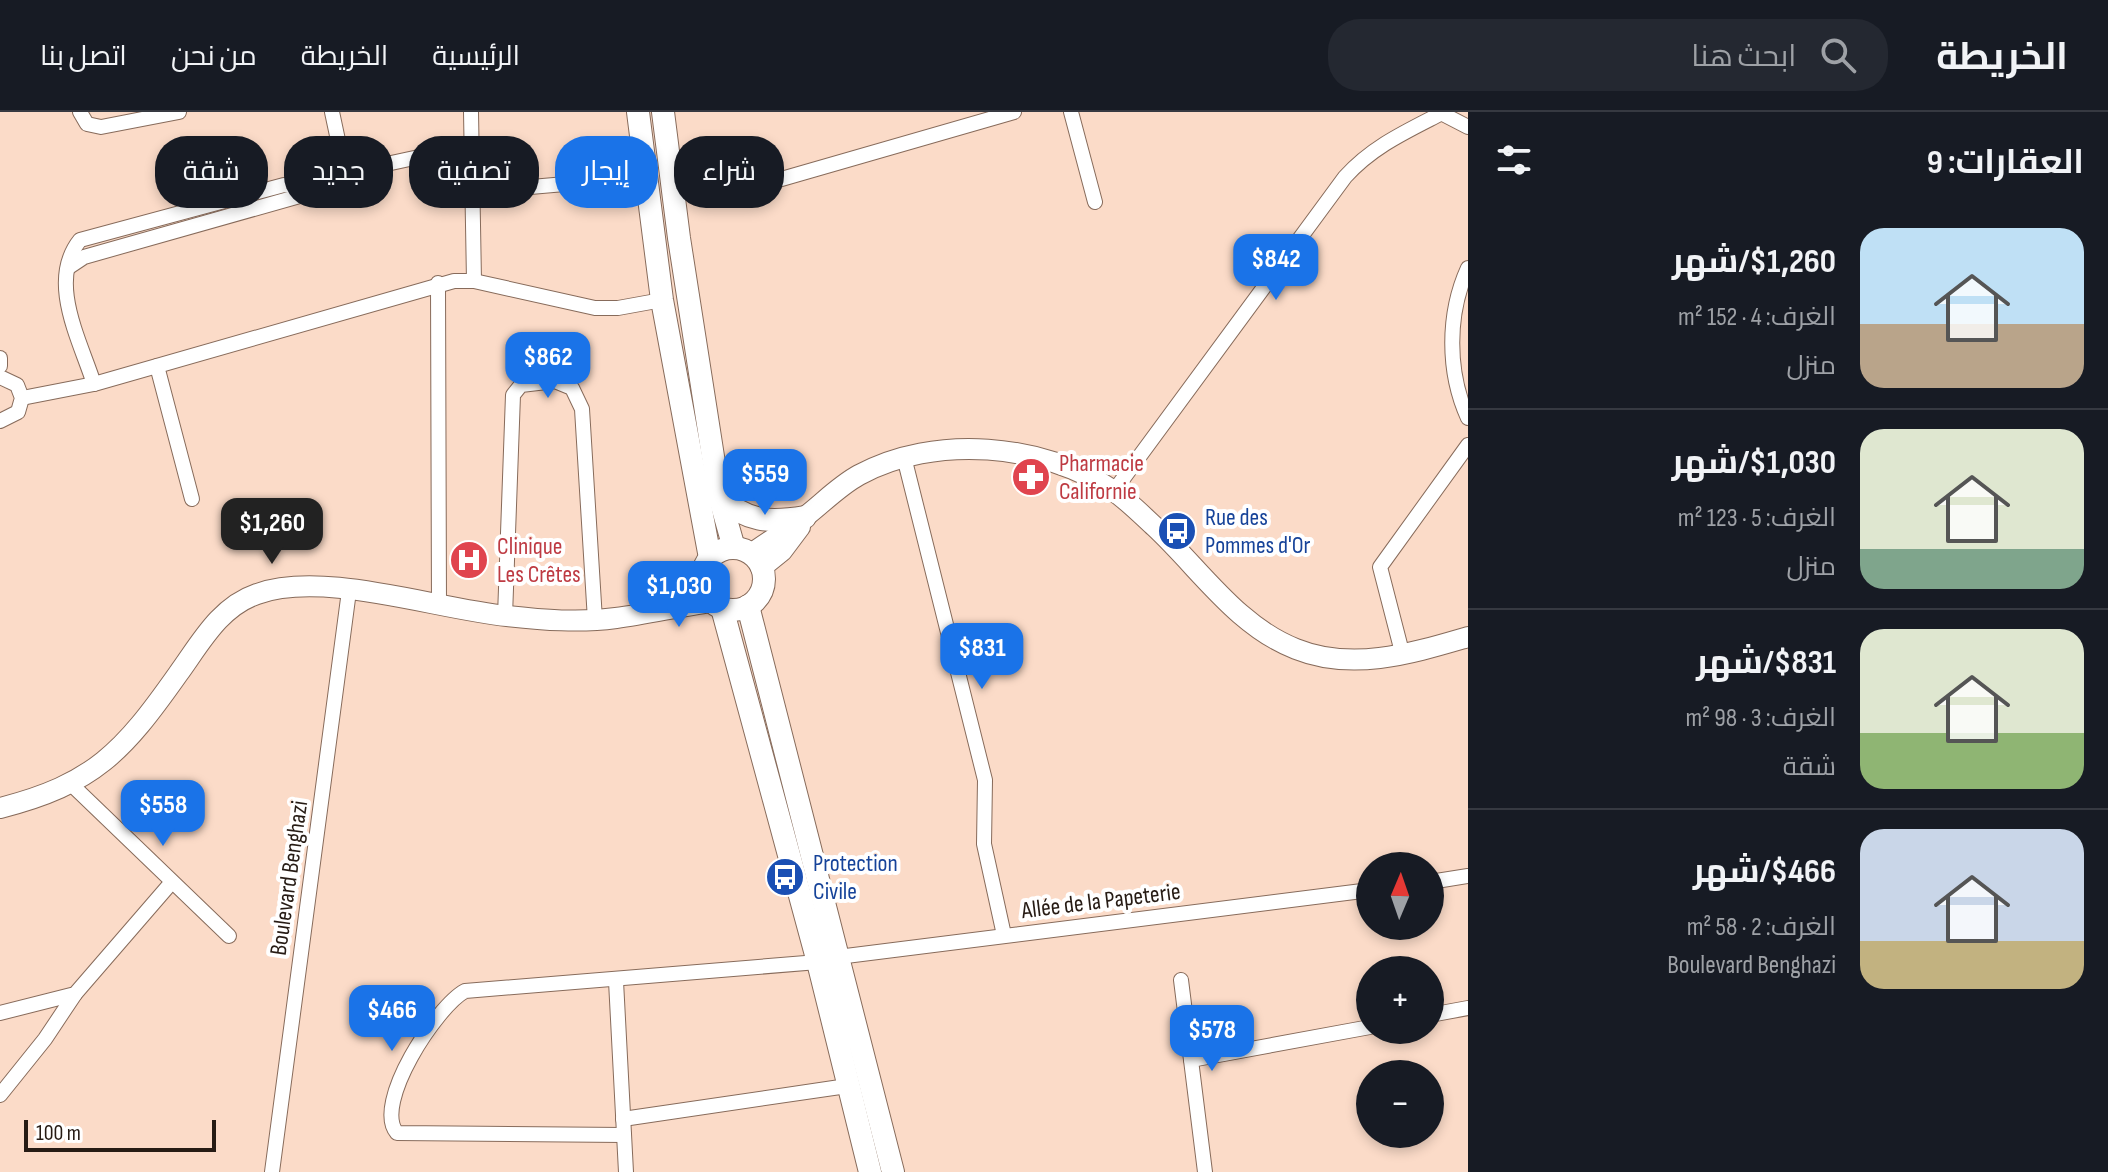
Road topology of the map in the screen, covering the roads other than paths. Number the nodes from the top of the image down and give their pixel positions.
1 (80, 112) edge
2 (179, 112) edge
3 (332, 112) edge
4 (471, 112) edge
5 (638, 112) edge
6 (663, 112) edge
7 (1011, 112) edge
8 (1071, 112) edge
9 (1440, 113) edge
10 (1468, 127) edge
11 (337, 136) edge
12 (472, 136) edge
13 (641, 136) edge
14 (784, 178) edge
15 (284, 199) edge
16 (1095, 202) dead end
17 (473, 208) edge
18 (649, 208) edge
19 (1468, 268) edge
20 (474, 281) junction
21 (438, 283) junction
22 (662, 300) junction
23 (0, 358) edge
24 (0, 366) edge
25 (157, 366) junction
26 (0, 377) edge
27 (94, 384) junction
28 (22, 398) junction
29 (1468, 417) edge
30 (0, 421) edge
31 (1468, 445) edge
32 (904, 457) junction
33 (1114, 491) junction
34 (719, 495) junction
35 (192, 499) dead end
36 (805, 517) junction
37 (749, 557) junction
38 (706, 568) junction
39 (349, 591) junction
40 (717, 605) junction
41 (439, 606) junction
42 (748, 606) junction
43 (641, 613) junction
44 (505, 616) junction
45 (595, 620) junction
46 (1468, 637) edge
47 (1403, 656) junction
48 (72, 785) junction
49 (0, 808) edge
50 (1468, 876) edge
51 (1444, 880) edge
52 (171, 883) junction
53 (1356, 892) edge
54 (1004, 935) junction
55 (229, 936) dead end
56 (828, 959) junction
57 (1181, 980) dead end
58 (616, 981) junction
59 (75, 994) junction
60 (1468, 1008) edge
61 (1444, 1012) edge
62 (0, 1013) edge
63 (1356, 1030) edge
64 (1191, 1060) junction
65 (847, 1086) junction
66 (0, 1095) edge
67 (623, 1119) junction
68 (624, 1135) junction
69 (272, 1172) edge
70 (626, 1172) edge
71 (870, 1172) edge
72 (893, 1172) edge
73 (1205, 1172) edge

1 - 2 street
3 - 11 street
4 - 12 street
5 - 13 main road
6 - 34 main road
7 - 14 street
8 - 16 street
9 - 10 street
9 - 33 street
15 - 27 street
17 - 20 street
18 - 22 main road
19 - 29 street
20 - 21 street
20 - 22 street
21 - 25 street
21 - 41 street
22 - 38 main road
23 - 24 street
25 - 27 street
25 - 35 street
26 - 28 street
27 - 28 street
28 - 30 street
31 - 47 street
32 - 33 main road
32 - 36 main road
32 - 54 street
33 - 47 main road
34 - 36 main road
34 - 37 main road
36 - 37 main road
37 - 38 main road
37 - 42 main road
38 - 40 main road
38 - 43 main road
39 - 41 main road
39 - 48 main road
39 - 69 street, Boulevard Benghazi
40 - 42 main road
40 - 43 main road
40 - 56 main road
41 - 44 main road
42 - 56 main road
43 - 45 main road
44 - 45 main road
44 - 45 street
46 - 47 main road
48 - 49 main road
48 - 52 street
50 - 51 street
52 - 55 street
52 - 59 street
53 - 54 street, Allée de la Papeterie
54 - 56 street, Allée de la Papeterie
56 - 58 street, Allée de la Papeterie
56 - 65 main road
56 - 72 main road
57 - 64 street
58 - 67 street
58 - 68 street, Allée de la Papeterie
59 - 62 street
59 - 66 street
60 - 61 street
63 - 64 street
64 - 73 street
65 - 67 street
65 - 71 main road
67 - 68 street
68 - 70 street

